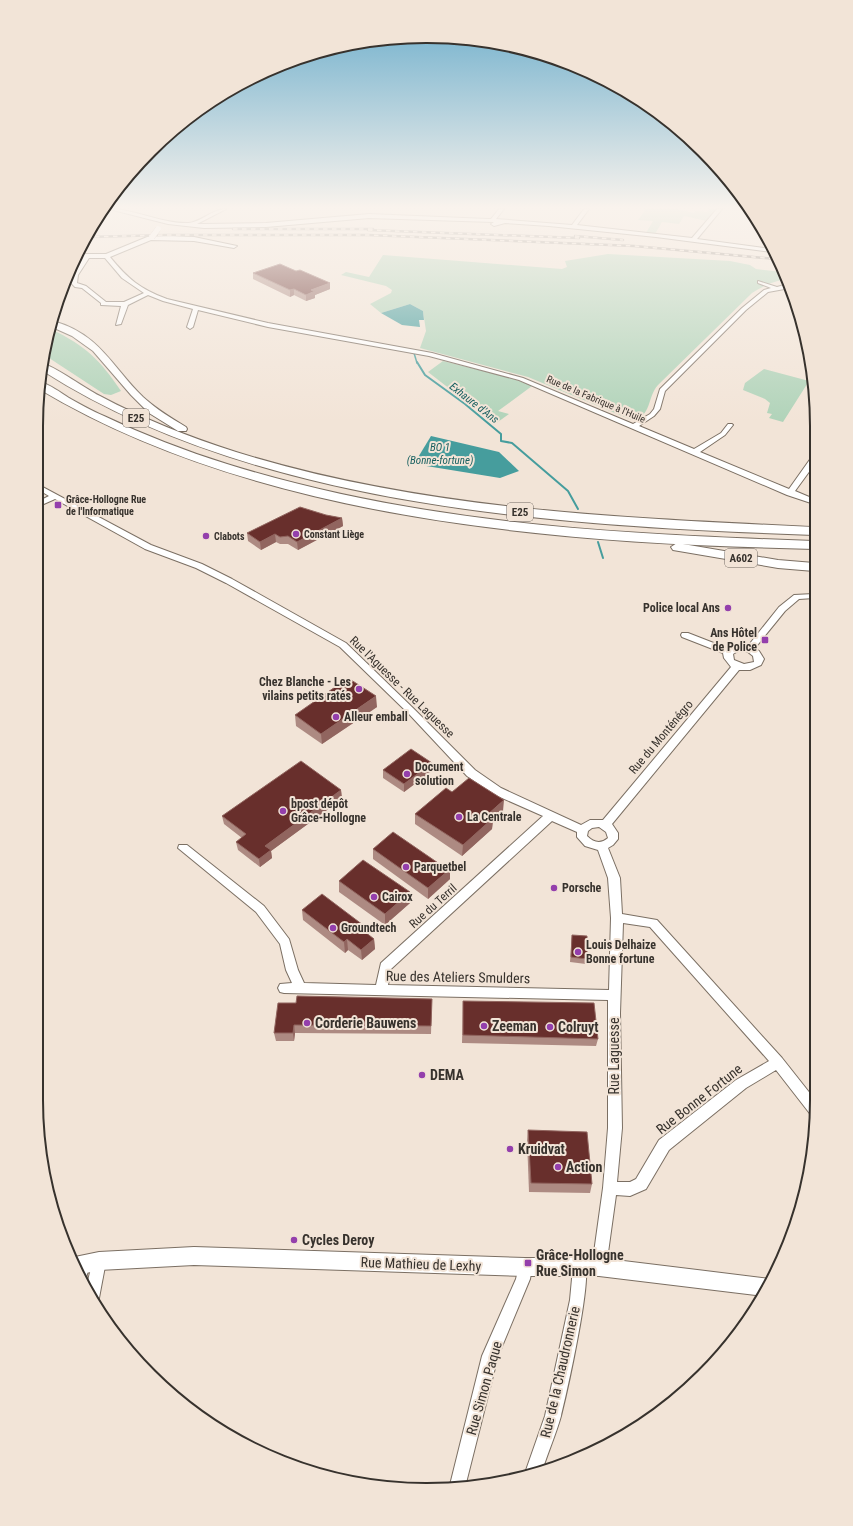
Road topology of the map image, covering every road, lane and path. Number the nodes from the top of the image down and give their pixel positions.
1 (74, 280) edge
2 (129, 280) edge
3 (760, 282) dead end
4 (784, 287) edge
5 (775, 288) junction
6 (148, 293) junction
7 (125, 304) junction
8 (196, 308) junction
9 (118, 324) dead end
10 (56, 326) edge
11 (190, 327) dead end
12 (47, 370) edge
13 (45, 388) edge
14 (44, 397) edge
15 (730, 425) dead end
16 (634, 426) junction
17 (133, 434) junction
18 (695, 452) junction
19 (235, 455) junction
20 (810, 466) edge
21 (43, 489) edge
22 (790, 493) junction
23 (55, 496) junction
24 (810, 500) edge
25 (43, 502) edge
26 (810, 530) edge
27 (634, 537) junction
28 (810, 545) edge
29 (810, 567) edge
30 (810, 596) edge
31 (685, 635) dead end
32 (750, 649) junction
33 (729, 652) junction
34 (737, 666) junction
35 (550, 816) junction
36 (605, 825) junction
37 (582, 830) junction
38 (602, 846) junction
39 (183, 848) dead end
40 (617, 918) junction
41 (284, 988) dead end
42 (300, 988) junction
43 (381, 990) junction
44 (615, 995) junction
45 (778, 1062) junction
46 (810, 1103) edge
47 (610, 1188) junction
48 (83, 1267) edge
49 (525, 1267) junction
50 (599, 1267) junction
51 (580, 1268) junction
52 (761, 1286) edge
53 (535, 1467) edge
54 (459, 1481) edge

1 - 7 street
2 - 6 street, Rue de la Fabrique à l'Huile
3 - 5 street
4 - 5 street
5 - 16 street
6 - 7 street
6 - 8 street, Rue de la Fabrique à l'Huile
7 - 9 street
8 - 11 street
8 - 16 street, Rue de la Fabrique à l'Huile
10 - 19 highway
12 - 19 highway, E25
13 - 17 highway, E25
14 - 17 highway
15 - 18 street
16 - 18 street, Rue de la Fabrique à l'Huile
17 - 27 highway, E25
18 - 22 street, Rue de la Fabrique à l'Huile
19 - 26 highway, E25
20 - 22 street
21 - 23 street, Rue l'Aguesse - Rue Laguesse
22 - 24 street, Rue de la Fabrique à l'Huile
23 - 25 street
23 - 35 street, Rue l'Aguesse - Rue Laguesse
27 - 28 highway, E25
27 - 29 highway, A602
30 - 32 street
31 - 33 street
32 - 33 street
32 - 34 street
33 - 34 street
34 - 36 street, Rue du Monténégro
35 - 37 street, Rue l'Aguesse - Rue Laguesse
35 - 43 street, Rue du Terril
36 - 37 street
36 - 38 street
37 - 38 street
38 - 40 street, Rue Laguesse
39 - 42 street
40 - 44 street, Rue Laguesse
40 - 45 street
41 - 42 street, Rue des Ateliers Smulders
42 - 43 street, Rue des Ateliers Smulders
43 - 44 street, Rue des Ateliers Smulders
44 - 47 street, Rue Laguesse
45 - 46 street
45 - 47 street, Rue Bonne Fortune
47 - 50 street, Rue Laguesse
48 - 49 main road, Rue Mathieu de Lexhy
49 - 51 main road, Rue Mathieu de Lexhy
49 - 54 street, Rue Simon Paque
50 - 51 main road, Rue Mathieu de Lexhy
50 - 52 main road, Rue Mathieu de Lexhy
51 - 53 street, Rue de la Chaudronnerie

